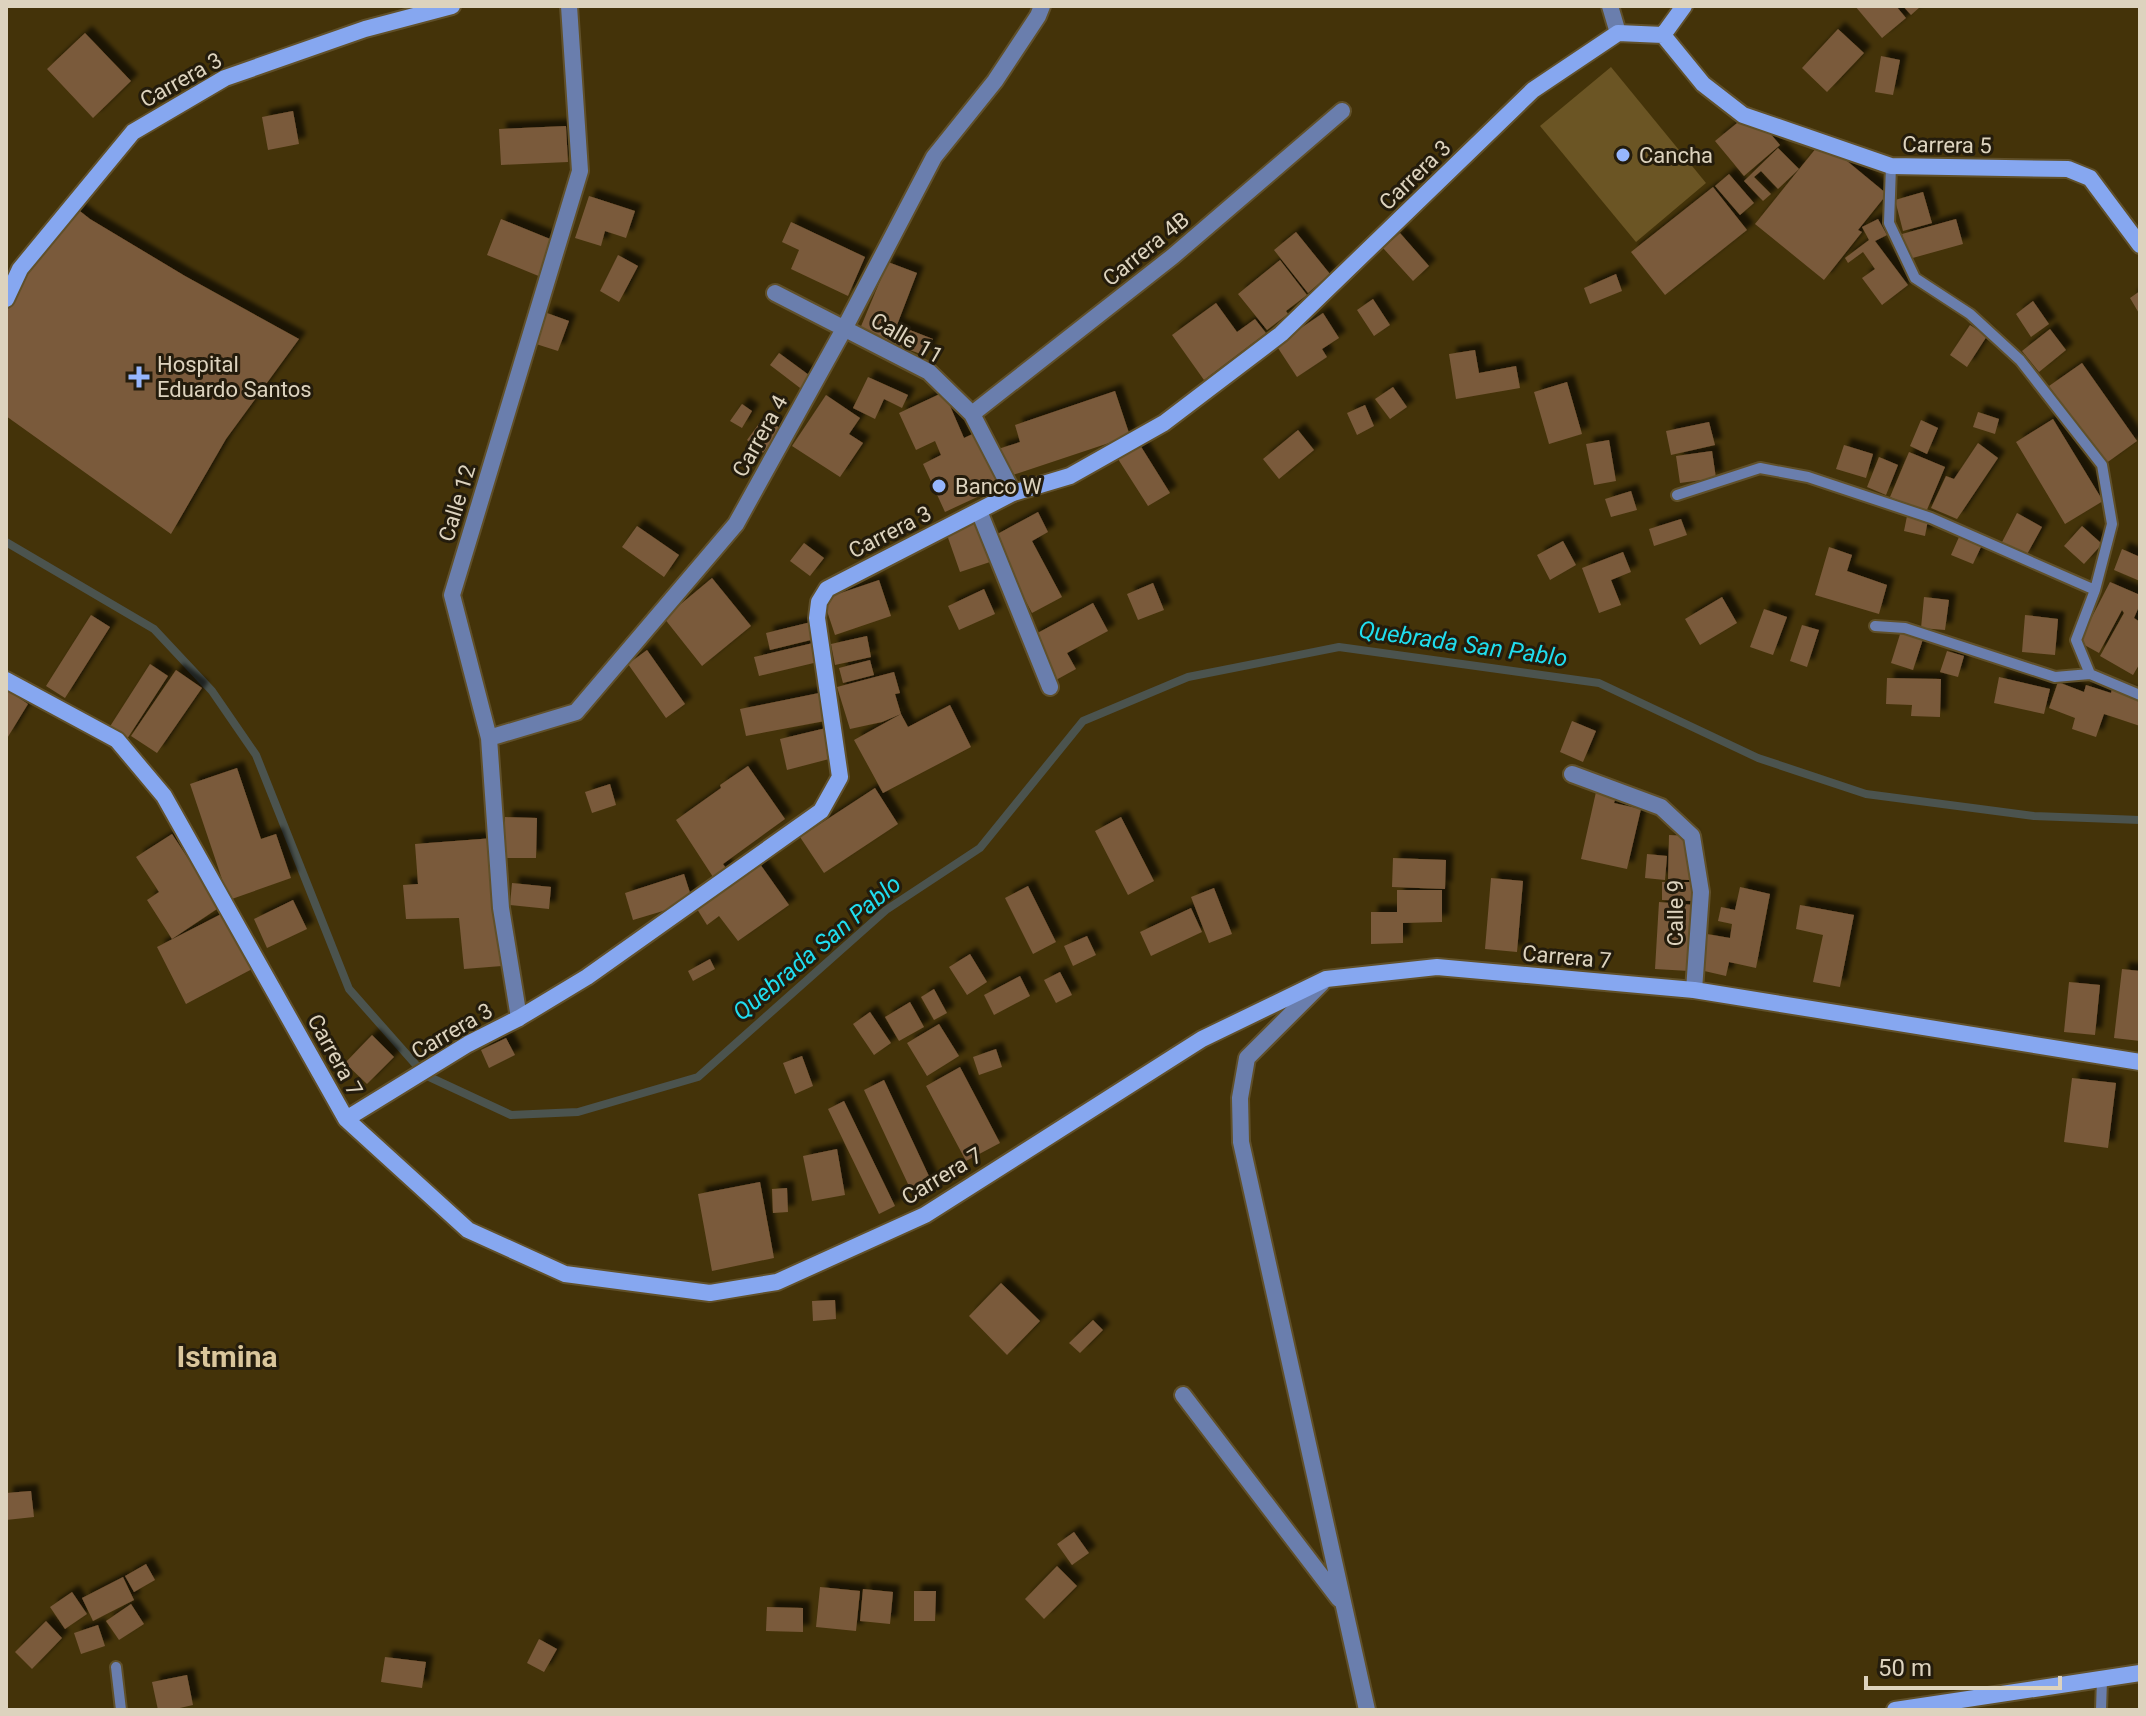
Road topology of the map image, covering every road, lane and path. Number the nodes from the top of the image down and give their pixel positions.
1 (452, 6) edge
2 (569, 6) edge
3 (1042, 6) edge
4 (1610, 6) edge
5 (1684, 6) edge
6 (1618, 33) junction
7 (1663, 35) junction
8 (1342, 111) dead end
9 (1891, 166) junction
10 (2140, 245) edge
11 (775, 293) dead end
12 (6, 299) edge
13 (844, 329) junction
14 (972, 414) junction
15 (1013, 493) junction
16 (1677, 495) dead end
17 (979, 511) junction
18 (2095, 590) junction
19 (1875, 626) dead end
20 (2090, 674) junction
21 (6, 680) edge
22 (1050, 687) dead end
23 (2140, 695) edge
24 (489, 738) junction
25 (1572, 774) dead end
26 (1326, 979) junction
27 (1694, 990) junction
28 (519, 1018) junction
29 (2140, 1062) edge
30 (346, 1119) junction
31 (1183, 1395) dead end
32 (1342, 1604) junction
33 (116, 1667) dead end
34 (2140, 1673) edge
35 (2102, 1679) junction
36 (121, 1710) edge
37 (1367, 1710) edge
38 (1895, 1710) edge
39 (2101, 1710) edge

1 - 12 street, Carrera 3
2 - 24 street, Calle 12
3 - 13 street, Carrera 4
4 - 6 street
5 - 7 street
6 - 7 street
6 - 15 street, Carrera 3
7 - 9 street, Carrera 5
8 - 14 street, Carrera 4B
9 - 10 street, Carrera 5
9 - 18 lane
11 - 13 street, Calle 11
13 - 14 street, Calle 11
13 - 24 street, Carrera 4
14 - 15 street, Calle 11
15 - 17 street, Carrera 3
16 - 18 lane
17 - 22 street
17 - 28 street, Carrera 3
18 - 20 lane
19 - 20 lane
20 - 23 lane
21 - 30 street, Carrera 7
24 - 28 street, Calle 12
25 - 27 street, Calle 9
26 - 27 street, Carrera 7
26 - 30 street, Carrera 7
26 - 32 street
27 - 29 street, Carrera 7
28 - 30 street, Carrera 3
31 - 32 street
32 - 37 street
33 - 36 lane
34 - 35 street
35 - 38 street
35 - 39 lane

